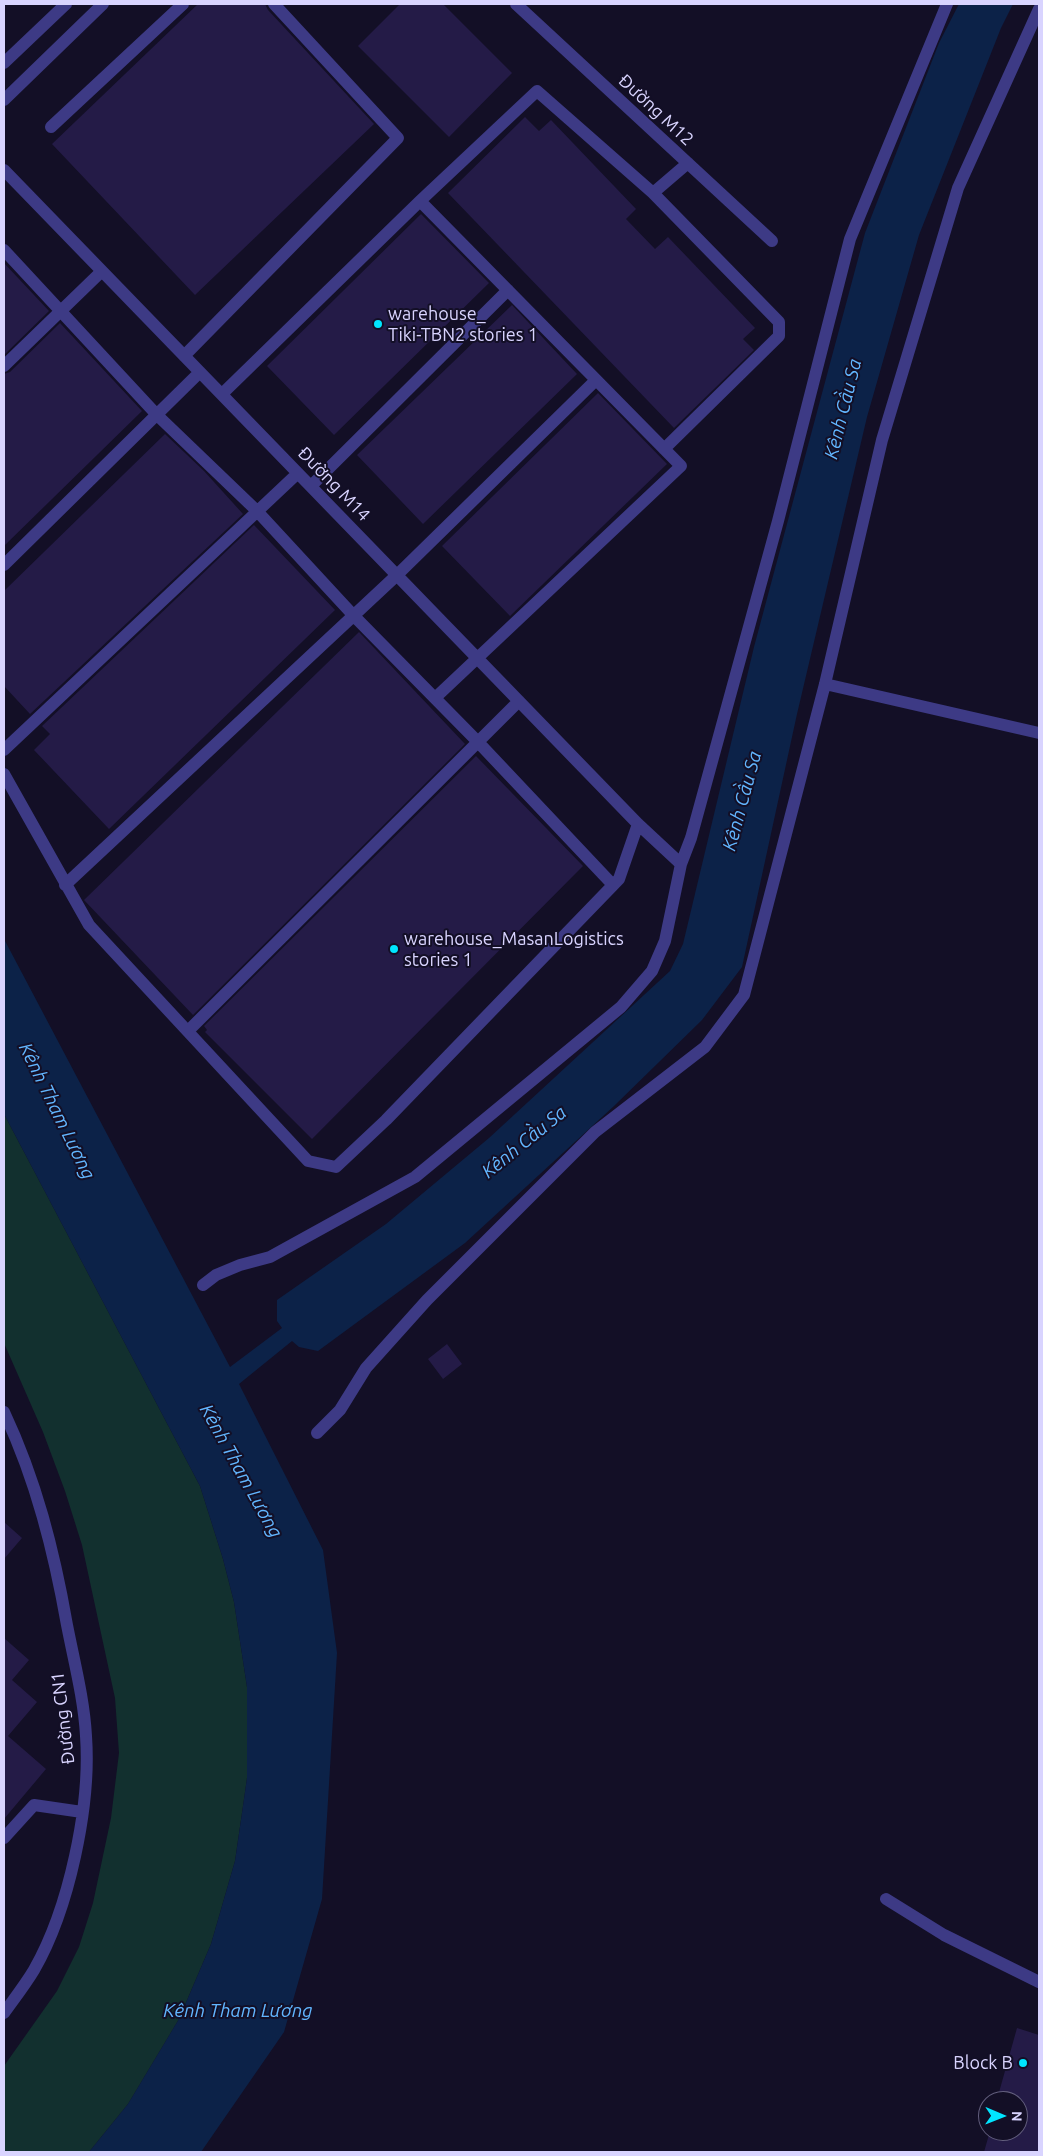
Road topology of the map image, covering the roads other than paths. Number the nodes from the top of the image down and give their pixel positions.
1 (66, 4) edge
2 (104, 4) edge
3 (183, 4) edge
4 (274, 4) edge
5 (516, 4) edge
6 (947, 4) edge
7 (1039, 9) edge
8 (4, 63) edge
9 (4, 100) edge
10 (51, 127) dead end
11 (688, 163) junction
12 (4, 170) edge
13 (653, 193) junction
14 (420, 202) junction
15 (772, 241) dead end
16 (4, 250) edge
17 (102, 271) junction
18 (508, 290) junction
19 (61, 311) junction
20 (184, 356) junction
21 (4, 366) edge
22 (200, 372) junction
23 (596, 380) junction
24 (222, 394) junction
25 (157, 415) junction
26 (664, 449) junction
27 (298, 473) junction
28 (311, 486) junction
29 (257, 511) junction
30 (4, 565) edge
31 (397, 575) junction
32 (354, 616) junction
33 (478, 659) junction
34 (825, 684) junction
35 (435, 698) junction
36 (519, 701) junction
37 (1039, 733) edge
38 (478, 742) junction
39 (4, 750) edge
40 (4, 774) edge
41 (638, 824) junction
42 (681, 864) junction
43 (65, 884) junction
44 (613, 885) junction
45 (188, 1030) junction
46 (203, 1285) dead end
47 (4, 1412) edge
48 (317, 1433) dead end
49 (82, 1812) junction
50 (4, 1838) edge
51 (886, 1899) dead end
52 (1039, 1982) edge
53 (4, 2013) edge

1 - 8 street
2 - 9 street
3 - 10 street
4 - 20 street
5 - 11 street, Đường M12
6 - 42 street
7 - 34 street
11 - 13 street
11 - 15 street, Đường M12
12 - 17 street, Đường M14
13 - 14 street
13 - 26 street
14 - 18 street
14 - 24 street
16 - 19 street
17 - 19 street
17 - 20 street, Đường M14
18 - 23 street
18 - 28 street
19 - 21 street
19 - 25 street
20 - 22 street, Đường M14
22 - 24 street, Đường M14
22 - 25 street
23 - 26 street
23 - 31 street
24 - 27 street, Đường M14
25 - 29 street
25 - 30 street
26 - 33 street
27 - 28 street, Đường M14
27 - 29 street
28 - 31 street, Đường M14
29 - 32 street
29 - 39 street
31 - 32 street
31 - 33 street, Đường M14
32 - 35 street
32 - 43 street
33 - 35 street
33 - 36 street, Đường M14
34 - 37 street
34 - 48 street
35 - 38 street
36 - 38 street
36 - 41 street, Đường M14
38 - 44 street
38 - 45 street
40 - 43 street
41 - 42 street, Đường M14
41 - 44 street
42 - 46 street
43 - 45 street
44 - 45 street
47 - 49 street, Đường CN1
49 - 50 street
49 - 53 street, Đường CN1
51 - 52 street

